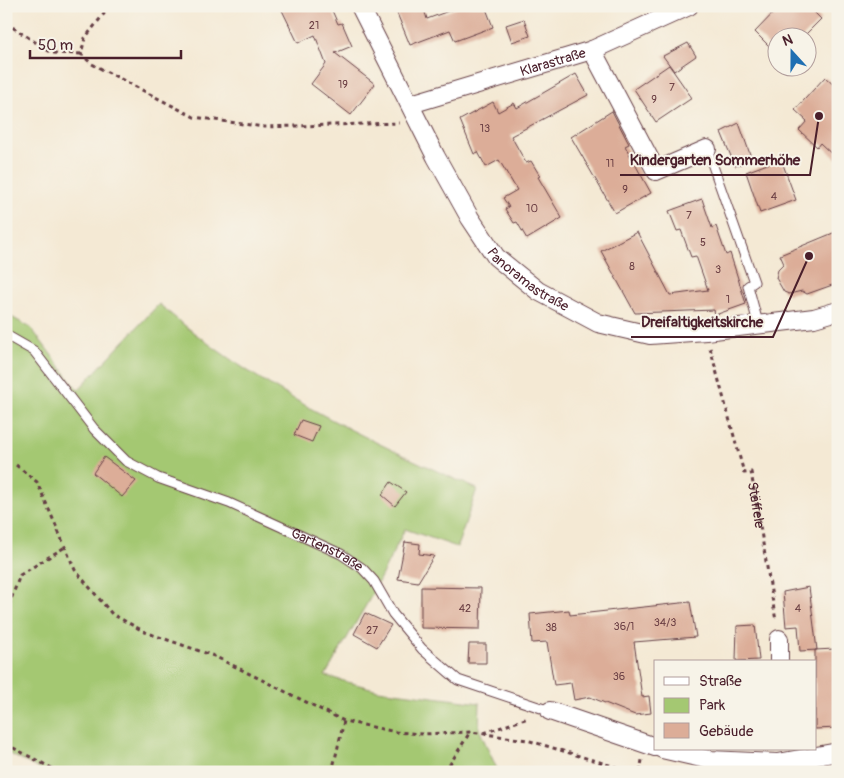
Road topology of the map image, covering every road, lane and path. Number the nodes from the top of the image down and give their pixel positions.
1 (110, 6) edge
2 (360, 6) edge
3 (690, 6) edge
4 (829, 6) edge
5 (838, 14) edge
6 (6, 24) edge
7 (592, 50) junction
8 (81, 54) junction
9 (411, 104) junction
10 (420, 122) junction
11 (707, 149) joint
12 (838, 311) edge
13 (758, 323) junction
14 (706, 331) junction
15 (6, 335) edge
16 (16, 465) dead end
17 (65, 547) junction
18 (6, 612) edge
19 (779, 639) joint
20 (779, 660) edge
21 (550, 711) junction
22 (344, 721) junction
23 (470, 732) junction
24 (483, 733) junction
25 (6, 744) edge
26 (654, 747) edge
27 (666, 750) edge
28 (838, 752) edge
29 (778, 761) edge
30 (59, 772) edge
31 (332, 772) edge
32 (445, 772) edge
33 (632, 772) edge

1 - 8 path
2 - 9 street, Panoramastraße
3 - 7 street, Klarastraße
4 - 5 path
6 - 8 path
7 - 9 street, Klarastraße
7 - 11 street
8 - 10 path
9 - 10 street, Panoramastraße
10 - 14 street, Panoramastraße
11 - 13 lane
12 - 13 street, Panoramastraße
13 - 14 street, Panoramastraße
14 - 19 path, Stäffele
15 - 21 lane, Gartenstraße
16 - 17 path
17 - 18 path
17 - 22 path
19 - 20 street
21 - 24 path
21 - 26 street, Gartenstraße
22 - 23 path
22 - 31 path
23 - 24 path
23 - 32 path
24 - 33 path
25 - 30 path
27 - 29 street
28 - 29 street

